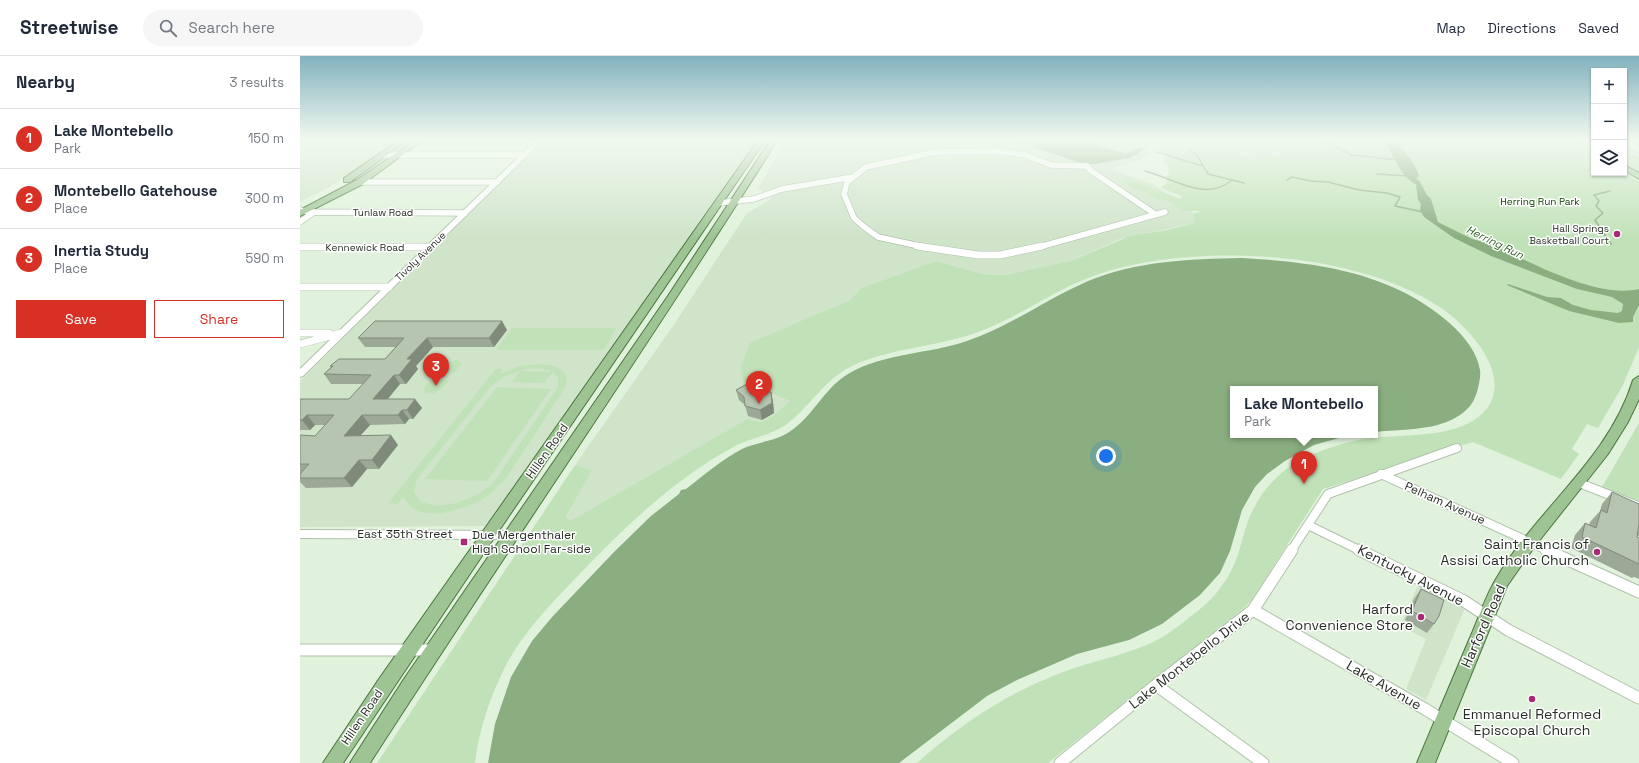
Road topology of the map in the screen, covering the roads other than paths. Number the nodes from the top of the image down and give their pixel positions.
1 (359, 172) edge
2 (375, 172) edge
3 (507, 172) edge
4 (740, 172) edge
5 (754, 172) edge
6 (859, 172) edge
7 (1093, 172) edge
8 (855, 177) junction
9 (360, 182) junction
10 (497, 182) junction
11 (736, 201) junction
12 (719, 203) junction
13 (301, 210) edge
14 (314, 212) junction
15 (1165, 212) dead end
16 (465, 213) junction
17 (1155, 214) junction
18 (300, 222) edge
19 (300, 247) edge
20 (430, 247) junction
21 (300, 287) edge
22 (389, 287) junction
23 (300, 333) edge
24 (341, 333) junction
25 (300, 344) edge
26 (300, 374) edge
27 (1639, 380) edge
28 (1457, 448) dead end
29 (1381, 474) junction
30 (1580, 483) junction
31 (1639, 507) edge
32 (1308, 525) junction
33 (300, 534) edge
34 (488, 534) junction
35 (510, 535) junction
36 (1530, 542) junction
37 (1639, 592) edge
38 (1253, 610) junction
39 (1486, 615) junction
40 (300, 650) edge
41 (408, 650) junction
42 (432, 650) junction
43 (1156, 685) junction
44 (1639, 698) edge
45 (1443, 721) junction
46 (332, 763) edge
47 (359, 763) edge
48 (1060, 763) edge
49 (1262, 763) edge
50 (1426, 763) edge
51 (1513, 763) edge

1 - 13 main road
2 - 9 main road
3 - 10 street, Tivoly Avenue
4 - 12 main road, Hillen Road
5 - 11 main road, Hillen Road
6 - 8 street
7 - 17 street
8 - 11 street
8 - 17 street
9 - 10 street
9 - 13 main road
10 - 16 street, Tivoly Avenue
11 - 12 street
11 - 35 main road, Hillen Road
12 - 34 main road, Hillen Road
13 - 14 street, Tunlaw Road
14 - 16 street, Tunlaw Road
14 - 18 street
15 - 17 street
16 - 20 street, Tivoly Avenue
19 - 20 street, Kennewick Road
20 - 22 street, Tivoly Avenue
21 - 22 street
22 - 24 street, Tivoly Avenue
23 - 24 street
24 - 25 street
24 - 26 street, Tivoly Avenue
27 - 30 main road, Harford Road
28 - 29 street, Lake Montebello Drive
29 - 32 street, Lake Montebello Drive
29 - 36 street, Pelham Avenue
30 - 31 street
30 - 36 main road, Harford Road
32 - 38 street, Lake Montebello Drive
32 - 39 street, Kentucky Avenue
33 - 34 street, East 35th Street
34 - 35 street, East 35th Street
34 - 41 main road, Hillen Road
35 - 42 main road, Hillen Road
36 - 37 street, Pelham Avenue
36 - 39 main road, Harford Road
38 - 43 street, Lake Montebello Drive
38 - 45 street, Lake Avenue
39 - 44 street, Kentucky Avenue
39 - 45 main road, Harford Road
40 - 41 street
41 - 42 street
41 - 46 main road, Hillen Road
42 - 47 main road, Hillen Road
43 - 48 street, Lake Montebello Drive
43 - 49 street
45 - 50 main road, Harford Road
45 - 51 street, Lake Avenue

